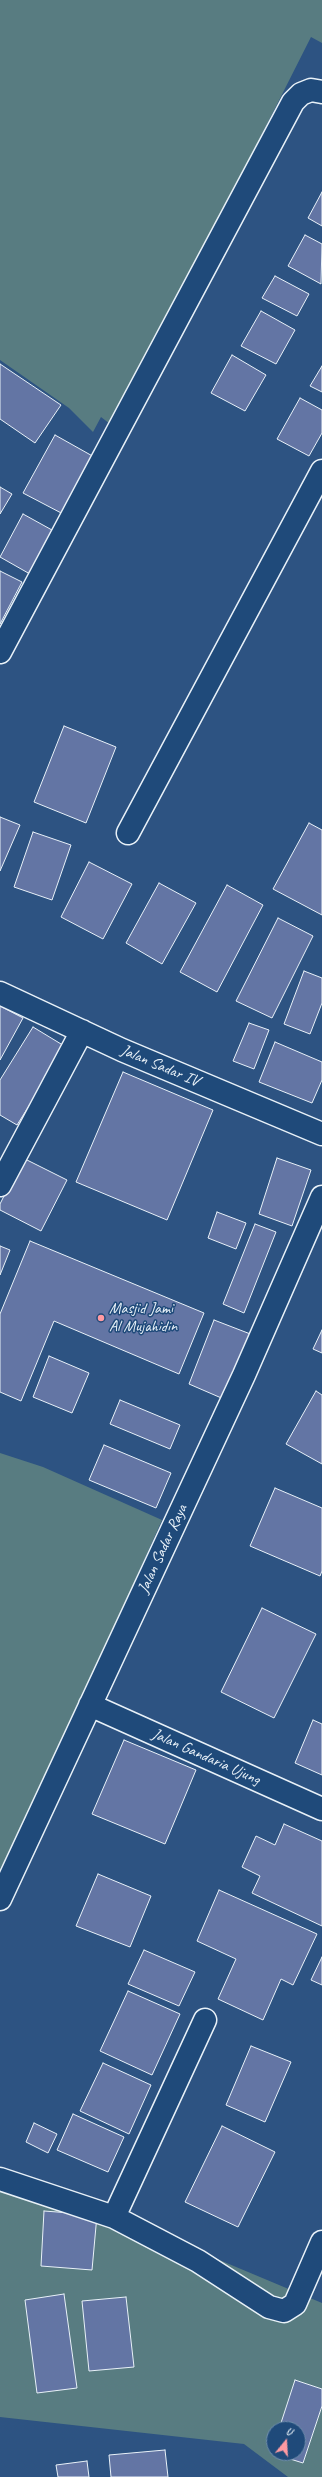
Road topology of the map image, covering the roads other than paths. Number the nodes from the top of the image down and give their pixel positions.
1 (322, 92) edge
2 (322, 471) edge
3 (0, 652) edge
4 (128, 833) dead end
5 (0, 993) edge
6 (82, 1031) junction
7 (322, 1134) edge
8 (0, 1185) edge
9 (320, 1209) edge
10 (90, 1706) junction
11 (322, 1810) edge
12 (0, 1899) edge
13 (205, 2020) dead end
14 (0, 2179) edge
15 (114, 2218) junction
16 (322, 2242) edge

1 - 3 street
2 - 4 street
5 - 6 street, Jalan Sadar IV
6 - 7 street, Jalan Sadar IV
6 - 8 street
9 - 10 street, Jalan Sadar Raya
10 - 11 street, Jalan Gandaria Ujung
10 - 12 street, Jalan Sadar Raya
13 - 15 street
14 - 15 street
15 - 16 street

